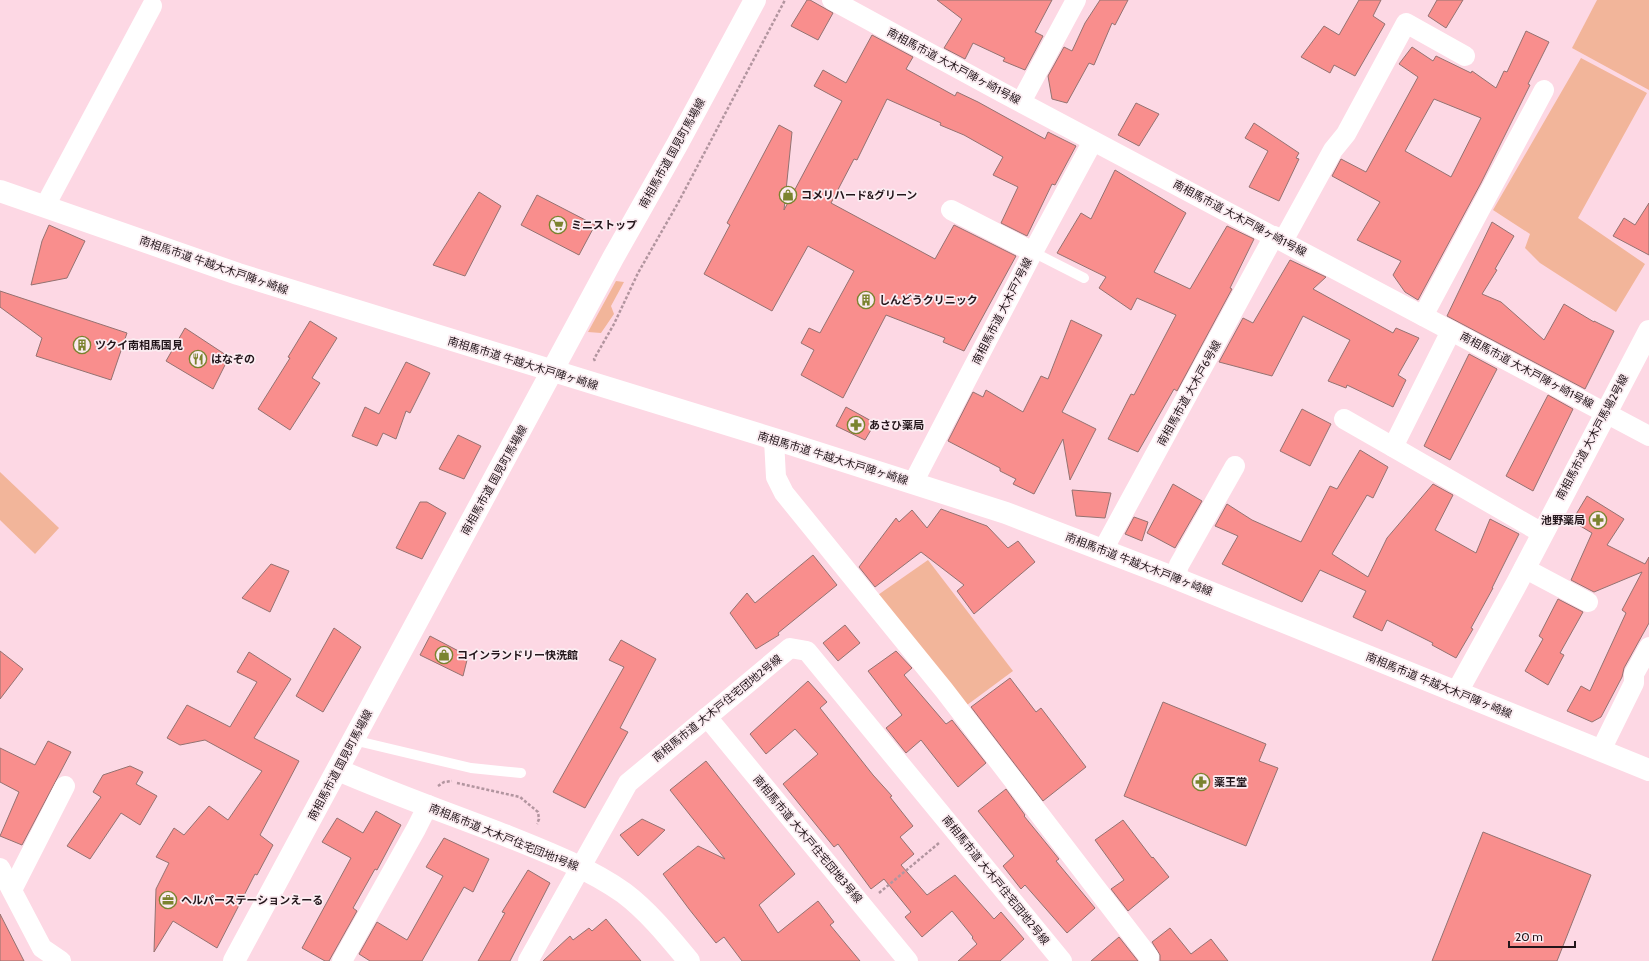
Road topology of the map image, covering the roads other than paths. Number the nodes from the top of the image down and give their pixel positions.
1 (755, 0) edge
2 (832, 0) edge
3 (1076, 0) edge
4 (152, 6) dead end
5 (1465, 56) dead end
6 (1544, 90) dead end
7 (1021, 102) junction
8 (1093, 141) junction
9 (0, 191) edge
10 (45, 206) junction
11 (951, 210) dead end
12 (1279, 238) junction
13 (1033, 252) junction
14 (1084, 278) dead end
15 (1423, 316) junction
16 (1451, 331) junction
17 (1649, 331) edge
18 (553, 372) junction
19 (1606, 412) junction
20 (1344, 419) dead end
21 (1649, 436) edge
22 (774, 440) junction
23 (1393, 447) junction
24 (1235, 466) dead end
25 (913, 483) junction
26 (1542, 533) junction
27 (1103, 550) junction
28 (1524, 568) junction
29 (1175, 578) junction
30 (1588, 602) dead end
31 (1649, 647) edge
32 (1457, 692) junction
33 (707, 717) junction
34 (353, 740) junction
35 (1600, 750) junction
36 (338, 770) junction
37 (1649, 770) edge
38 (521, 773) dead end
39 (65, 786) dead end
40 (428, 805) junction
41 (0, 868) edge
42 (580, 868) junction
43 (12, 890) junction
44 (39, 955) edge
45 (1149, 957) dead end
46 (61, 961) edge
47 (234, 961) edge
48 (342, 961) edge
49 (528, 961) edge
50 (689, 961) edge
51 (908, 961) edge
52 (1062, 961) edge

1 - 18 street, 南相馬市道 国見町馬場線
2 - 7 street, 南相馬市道 大木戸陣ヶ崎1号線
3 - 7 street
4 - 10 street
5 - 12 street, 南相馬市道 大木戸6号線
6 - 15 street
7 - 8 street, 南相馬市道 大木戸陣ヶ崎1号線
8 - 12 street, 南相馬市道 大木戸陣ヶ崎1号線
8 - 13 street, 南相馬市道 大木戸7号線
9 - 10 street, 南相馬市道 牛越大木戸陣ヶ崎線
10 - 18 street, 南相馬市道 牛越大木戸陣ヶ崎線
11 - 13 street
12 - 15 street, 南相馬市道 大木戸陣ヶ崎1号線
12 - 27 street, 南相馬市道 大木戸6号線
13 - 14 lane
13 - 25 street, 南相馬市道 大木戸7号線
15 - 16 street, 南相馬市道 大木戸陣ヶ崎1号線
16 - 19 street, 南相馬市道 大木戸陣ヶ崎1号線
16 - 23 street
17 - 19 street, 南相馬市道 大木戸馬場2号線
18 - 22 street, 南相馬市道 牛越大木戸陣ヶ崎線
18 - 34 street, 南相馬市道 国見町馬場線
19 - 21 street, 南相馬市道 大木戸陣ヶ崎1号線
19 - 26 street, 南相馬市道 大木戸馬場2号線
20 - 23 street
22 - 25 street, 南相馬市道 牛越大木戸陣ヶ崎線
22 - 45 street
23 - 26 street
24 - 29 street
25 - 27 street, 南相馬市道 牛越大木戸陣ヶ崎線
26 - 28 street, 南相馬市道 大木戸馬場2号線
27 - 29 street, 南相馬市道 牛越大木戸陣ヶ崎線
28 - 30 street
28 - 32 street, 南相馬市道 大木戸馬場2号線
29 - 32 street, 南相馬市道 牛越大木戸陣ヶ崎線
31 - 35 street
32 - 35 street, 南相馬市道 牛越大木戸陣ヶ崎線
33 - 42 street, 南相馬市道 大木戸住宅団地2号線
33 - 51 street, 南相馬市道 大木戸住宅団地3号線
33 - 52 street, 南相馬市道 大木戸住宅団地2号線
34 - 36 street, 南相馬市道 国見町馬場線
34 - 38 lane
35 - 37 street, 南相馬市道 牛越大木戸陣ヶ崎線
36 - 40 street, 南相馬市道 大木戸住宅団地1号線
36 - 47 street, 南相馬市道 国見町馬場線
39 - 43 street
40 - 42 street, 南相馬市道 大木戸住宅団地1号線
40 - 48 street
41 - 43 street
42 - 49 street, 南相馬市道 大木戸住宅団地2号線
42 - 50 street, 南相馬市道 大木戸住宅団地1号線
43 - 44 street
44 - 46 street

